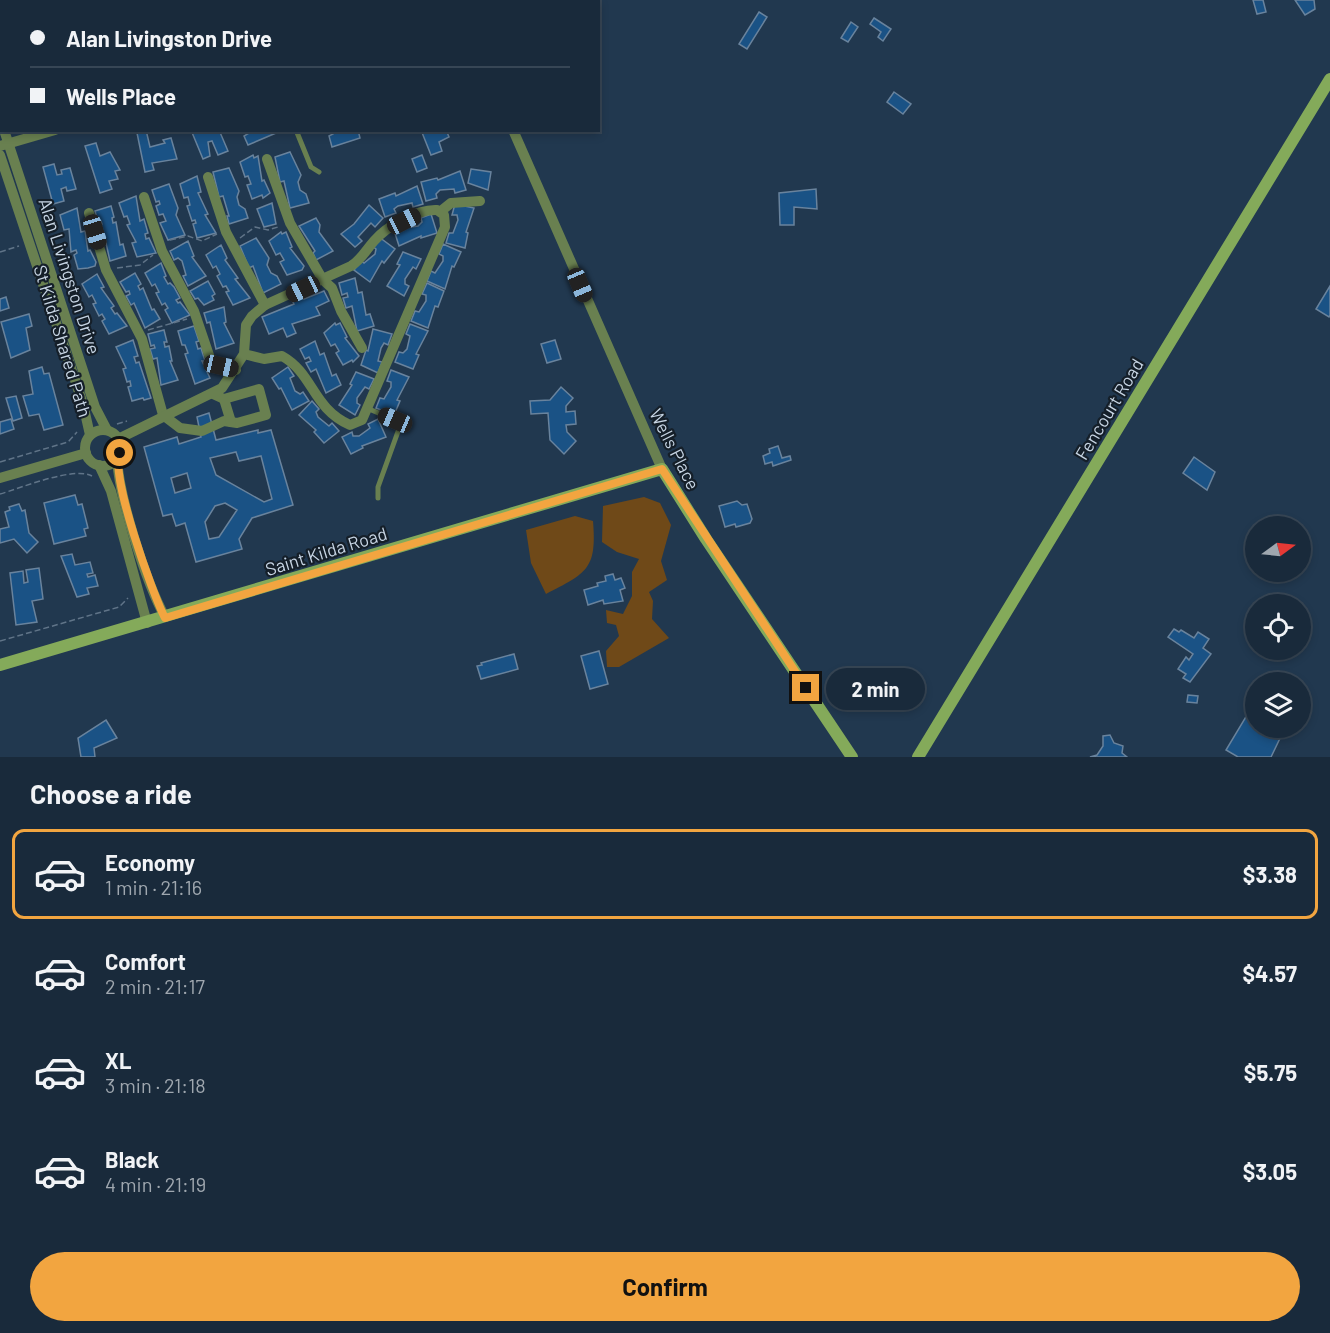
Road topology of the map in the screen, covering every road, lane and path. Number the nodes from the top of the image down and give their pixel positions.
1 (1330, 80) edge
2 (48, 132) edge
3 (297, 132) edge
4 (514, 132) edge
5 (4, 145) edge
6 (0, 155) edge
7 (267, 159) dead end
8 (319, 172) dead end
9 (208, 177) dead end
10 (144, 197) dead end
11 (480, 201) dead end
12 (441, 211) junction
13 (89, 213) dead end
14 (291, 223) junction
15 (226, 231) junction
16 (232, 243) junction
17 (21, 247) dead end
18 (161, 248) junction
19 (0, 252) edge
20 (106, 270) junction
21 (323, 279) junction
22 (265, 304) junction
23 (195, 315) junction
24 (140, 336) junction
25 (362, 348) dead end
26 (244, 354) junction
27 (236, 370) junction
28 (213, 394) junction
29 (224, 399) junction
30 (369, 409) junction
31 (163, 415) junction
32 (231, 422) junction
33 (77, 426) dead end
34 (107, 430) junction
35 (90, 435) junction
36 (118, 439) junction
37 (86, 453) junction
38 (117, 458) junction
39 (0, 462) edge
40 (99, 465) junction
41 (662, 469) junction
42 (0, 478) edge
43 (96, 480) dead end
44 (0, 494) edge
45 (378, 498) dead end
46 (129, 594) dead end
47 (165, 618) junction
48 (147, 622) junction
49 (0, 641) edge
50 (0, 665) edge
51 (852, 757) edge
52 (918, 757) edge

1 - 52 street, Fencourt Road
2 - 5 street
3 - 8 lane
4 - 41 street, Wells Place
5 - 34 street, Alan Livingston Drive
6 - 35 street, Alan Livingston Drive
7 - 14 street
9 - 15 street
10 - 18 street
11 - 12 street
12 - 21 street
12 - 30 street
13 - 20 street
14 - 16 path
14 - 21 street
15 - 16 street
15 - 18 path
16 - 22 street
17 - 19 path, St Kilda Shared Path
18 - 20 path
18 - 23 street
20 - 24 street
21 - 22 street
21 - 25 street
22 - 26 street
23 - 24 path
23 - 27 street
24 - 31 street
26 - 27 street
26 - 30 street
27 - 28 street
28 - 29 street
28 - 31 street
29 - 32 street
29 - 32 street
30 - 45 lane
31 - 32 street
31 - 36 street
33 - 39 path, St Kilda Shared Path
34 - 35 street
34 - 36 street
35 - 37 street
36 - 38 street
37 - 40 street
37 - 42 street
38 - 40 street
38 - 47 street
40 - 48 street
41 - 47 street, Saint Kilda Road
41 - 51 street, Wells Place
43 - 44 path
46 - 49 path
47 - 48 street, Saint Kilda Road
48 - 50 street, Saint Kilda Road

